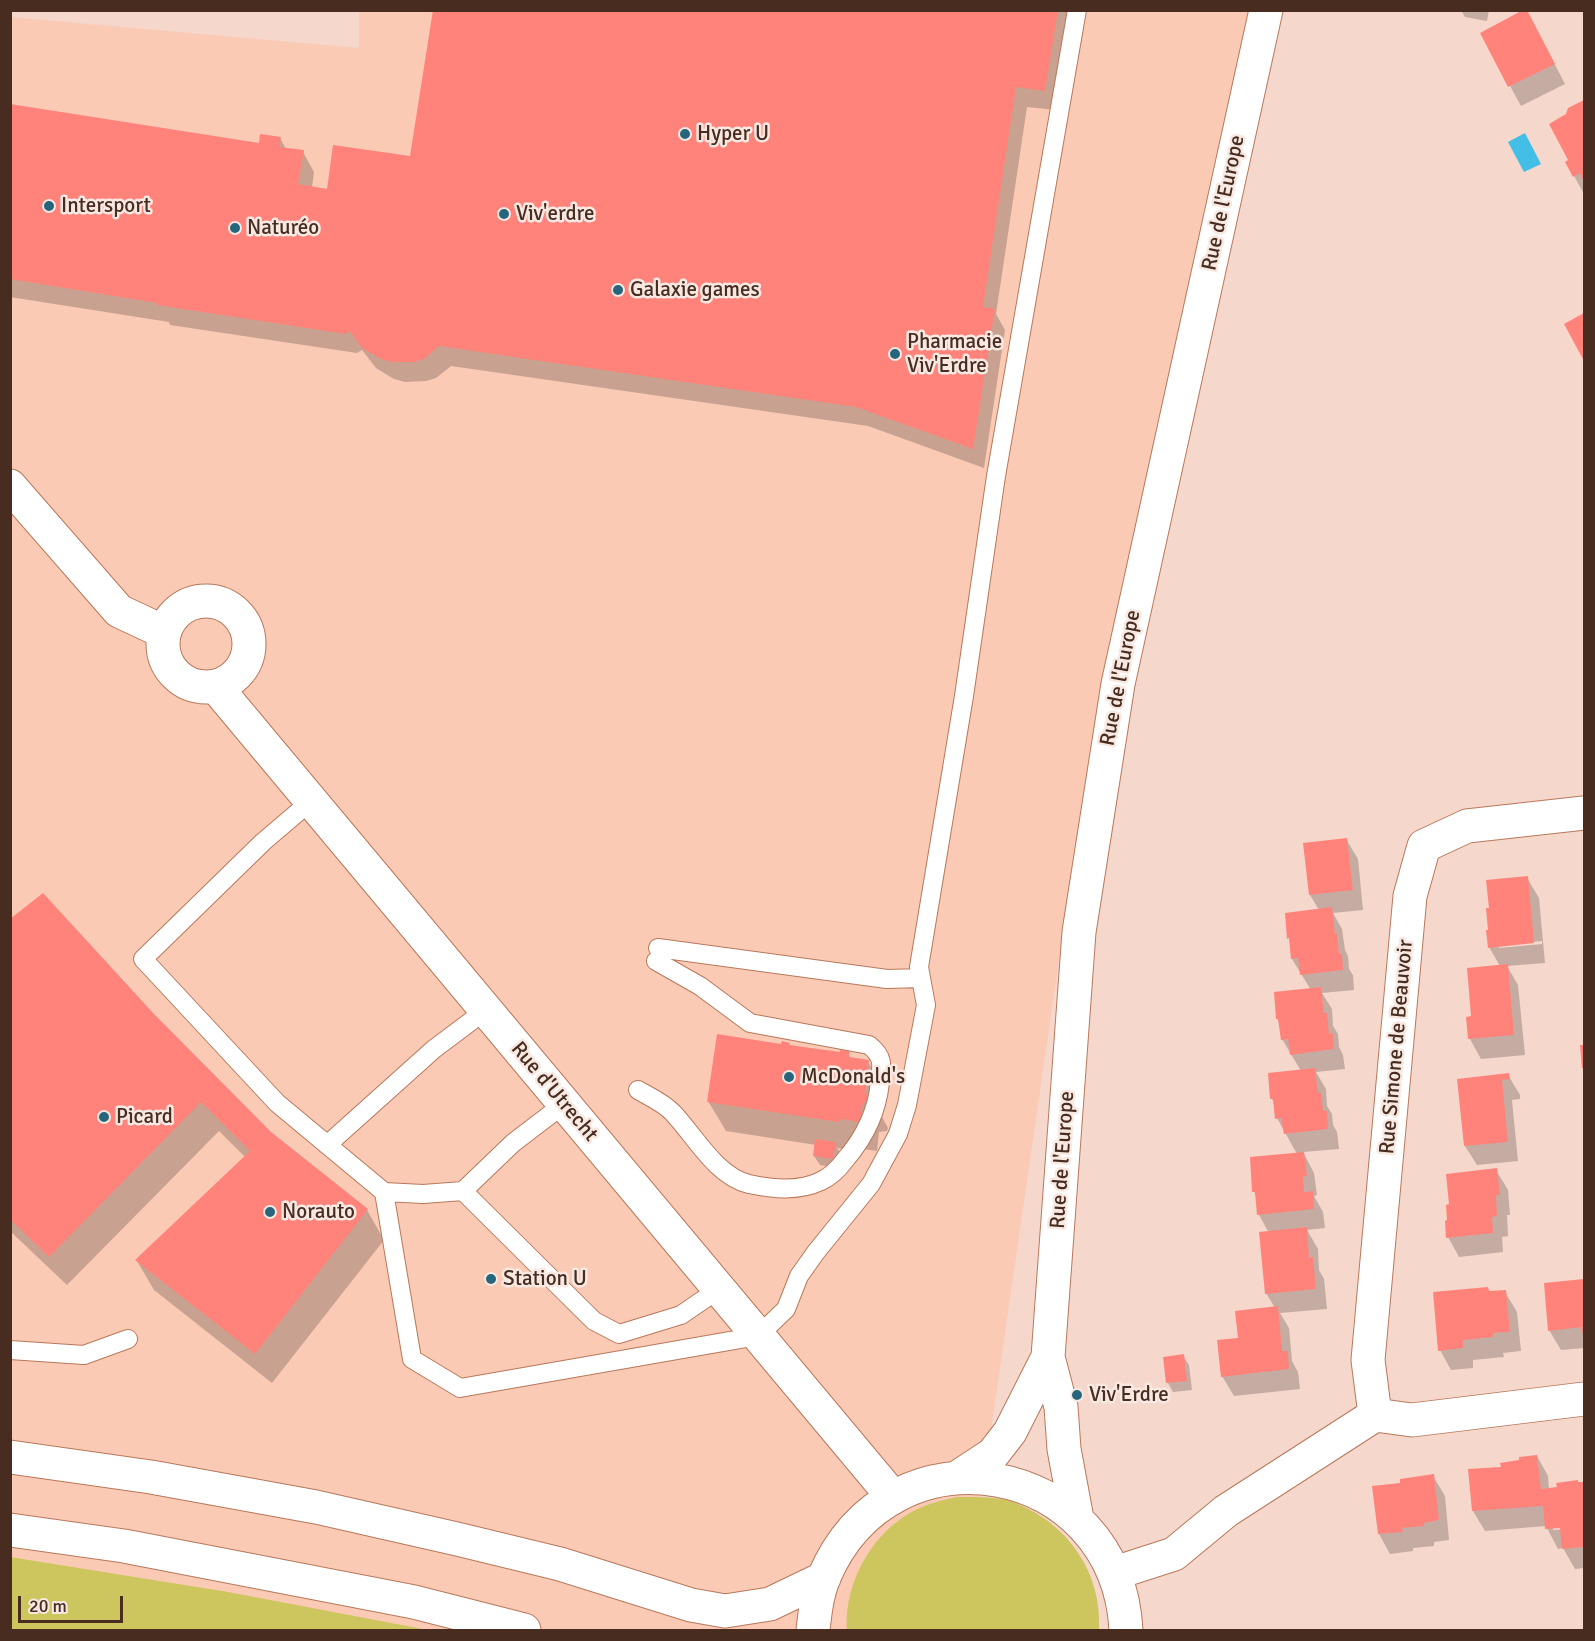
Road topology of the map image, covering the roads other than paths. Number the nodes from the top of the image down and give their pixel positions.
1 (1077, 10) edge
2 (1266, 10) edge
3 (10, 486) edge
4 (164, 632) junction
5 (216, 687) junction
6 (311, 801) junction
7 (1584, 813) edge
8 (921, 978) junction
9 (486, 1010) junction
10 (639, 1090) dead end
11 (564, 1104) junction
12 (327, 1145) junction
13 (463, 1191) junction
14 (384, 1192) junction
15 (719, 1289) junction
16 (758, 1336) junction
17 (128, 1339) dead end
18 (10, 1350) edge
19 (1048, 1357) junction
20 (1584, 1399) edge
21 (1375, 1415) junction
22 (10, 1457) edge
23 (958, 1478) junction
24 (893, 1497) junction
25 (1077, 1519) junction
26 (10, 1530) edge
27 (1115, 1573) junction
28 (824, 1578) junction
29 (524, 1630) edge
30 (813, 1630) edge
31 (1126, 1630) edge

1 - 8 lane
2 - 19 street, Rue de l'Europe
3 - 4 street
4 - 5 street
4 - 5 street
5 - 6 street, Rue d'Utrecht
6 - 9 street, Rue d'Utrecht
6 - 12 lane
7 - 21 street, Rue Simone de Beauvoir
8 - 10 lane
8 - 16 lane
9 - 11 street, Rue d'Utrecht
9 - 12 lane
11 - 13 lane
11 - 15 street, Rue d'Utrecht
12 - 14 lane
13 - 14 lane
13 - 15 lane
14 - 16 lane
15 - 16 street, Rue d'Utrecht
16 - 24 street, Rue d'Utrecht
17 - 18 lane
19 - 23 street, Rue de l'Europe
19 - 25 street, Rue de l'Europe
20 - 21 street
21 - 27 street
22 - 28 street
23 - 24 street
23 - 25 street
24 - 28 street
25 - 27 street
26 - 29 street
27 - 31 street
28 - 30 street

